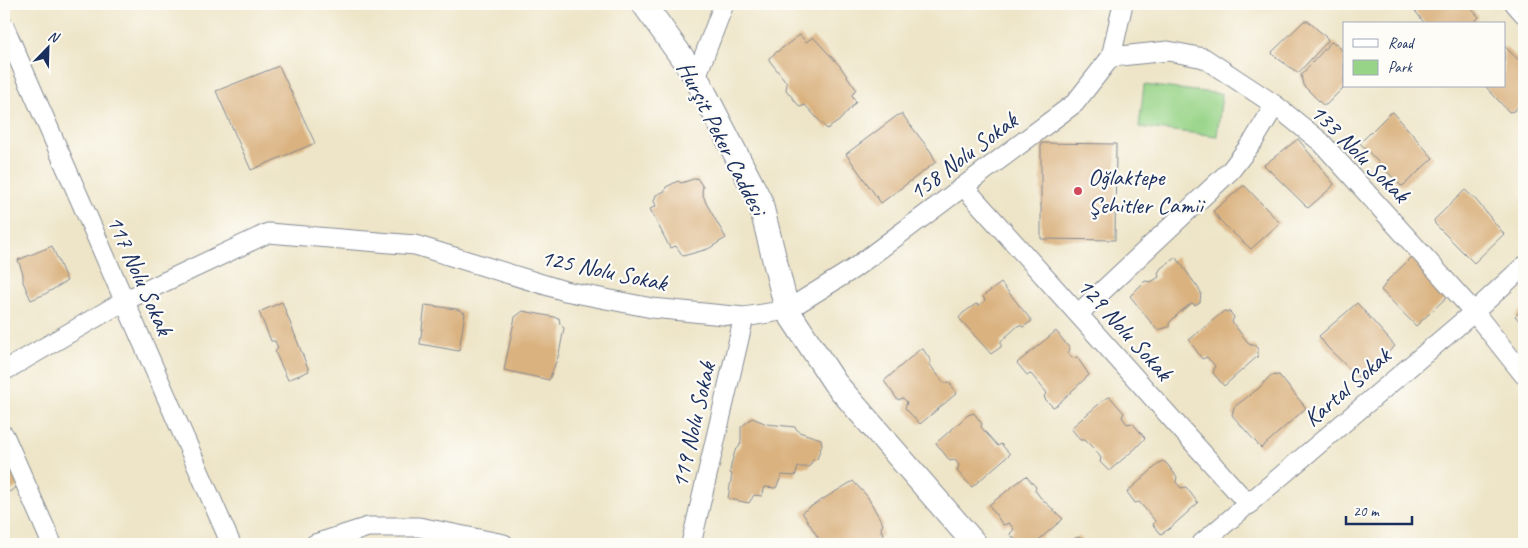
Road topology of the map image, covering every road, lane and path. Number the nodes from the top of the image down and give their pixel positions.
1 (644, 4) edge
2 (724, 4) edge
3 (1123, 4) edge
4 (1515, 4) edge
5 (1524, 14) edge
6 (6, 37) edge
7 (1111, 57) junction
8 (696, 77) junction
9 (1274, 105) junction
10 (964, 187) junction
11 (1524, 266) edge
12 (124, 301) junction
13 (787, 310) junction
14 (1474, 312) junction
15 (1078, 314) junction
16 (744, 317) junction
17 (4, 371) edge
18 (1524, 375) edge
19 (4, 435) edge
20 (1249, 505) junction
21 (52, 544) edge
22 (231, 544) edge
23 (314, 544) edge
24 (504, 544) edge
25 (691, 544) edge
26 (975, 544) edge
27 (1201, 544) edge

1 - 8 street, Hurşit Peker Caddesi
2 - 8 street
3 - 7 street, 158 Nolu Sokak
4 - 5 street
6 - 12 street, 117 Nolu Sokak
7 - 9 street, 133 Nolu Sokak
7 - 10 street, 158 Nolu Sokak
8 - 13 street, Hurşit Peker Caddesi
9 - 14 street, 133 Nolu Sokak
9 - 15 street
10 - 13 street, 158 Nolu Sokak
10 - 15 street, 129 Nolu Sokak
11 - 14 street, Kartal Sokak
12 - 16 street, 125 Nolu Sokak
12 - 17 street, 125 Nolu Sokak
12 - 22 street, 117 Nolu Sokak
13 - 16 street, 125 Nolu Sokak
13 - 26 street, Hurşit Peker Caddesi
14 - 18 street, 133 Nolu Sokak
14 - 20 street, Kartal Sokak
15 - 20 street, 129 Nolu Sokak
16 - 25 street, 119 Nolu Sokak
19 - 21 street
20 - 27 street, Kartal Sokak
23 - 24 street

